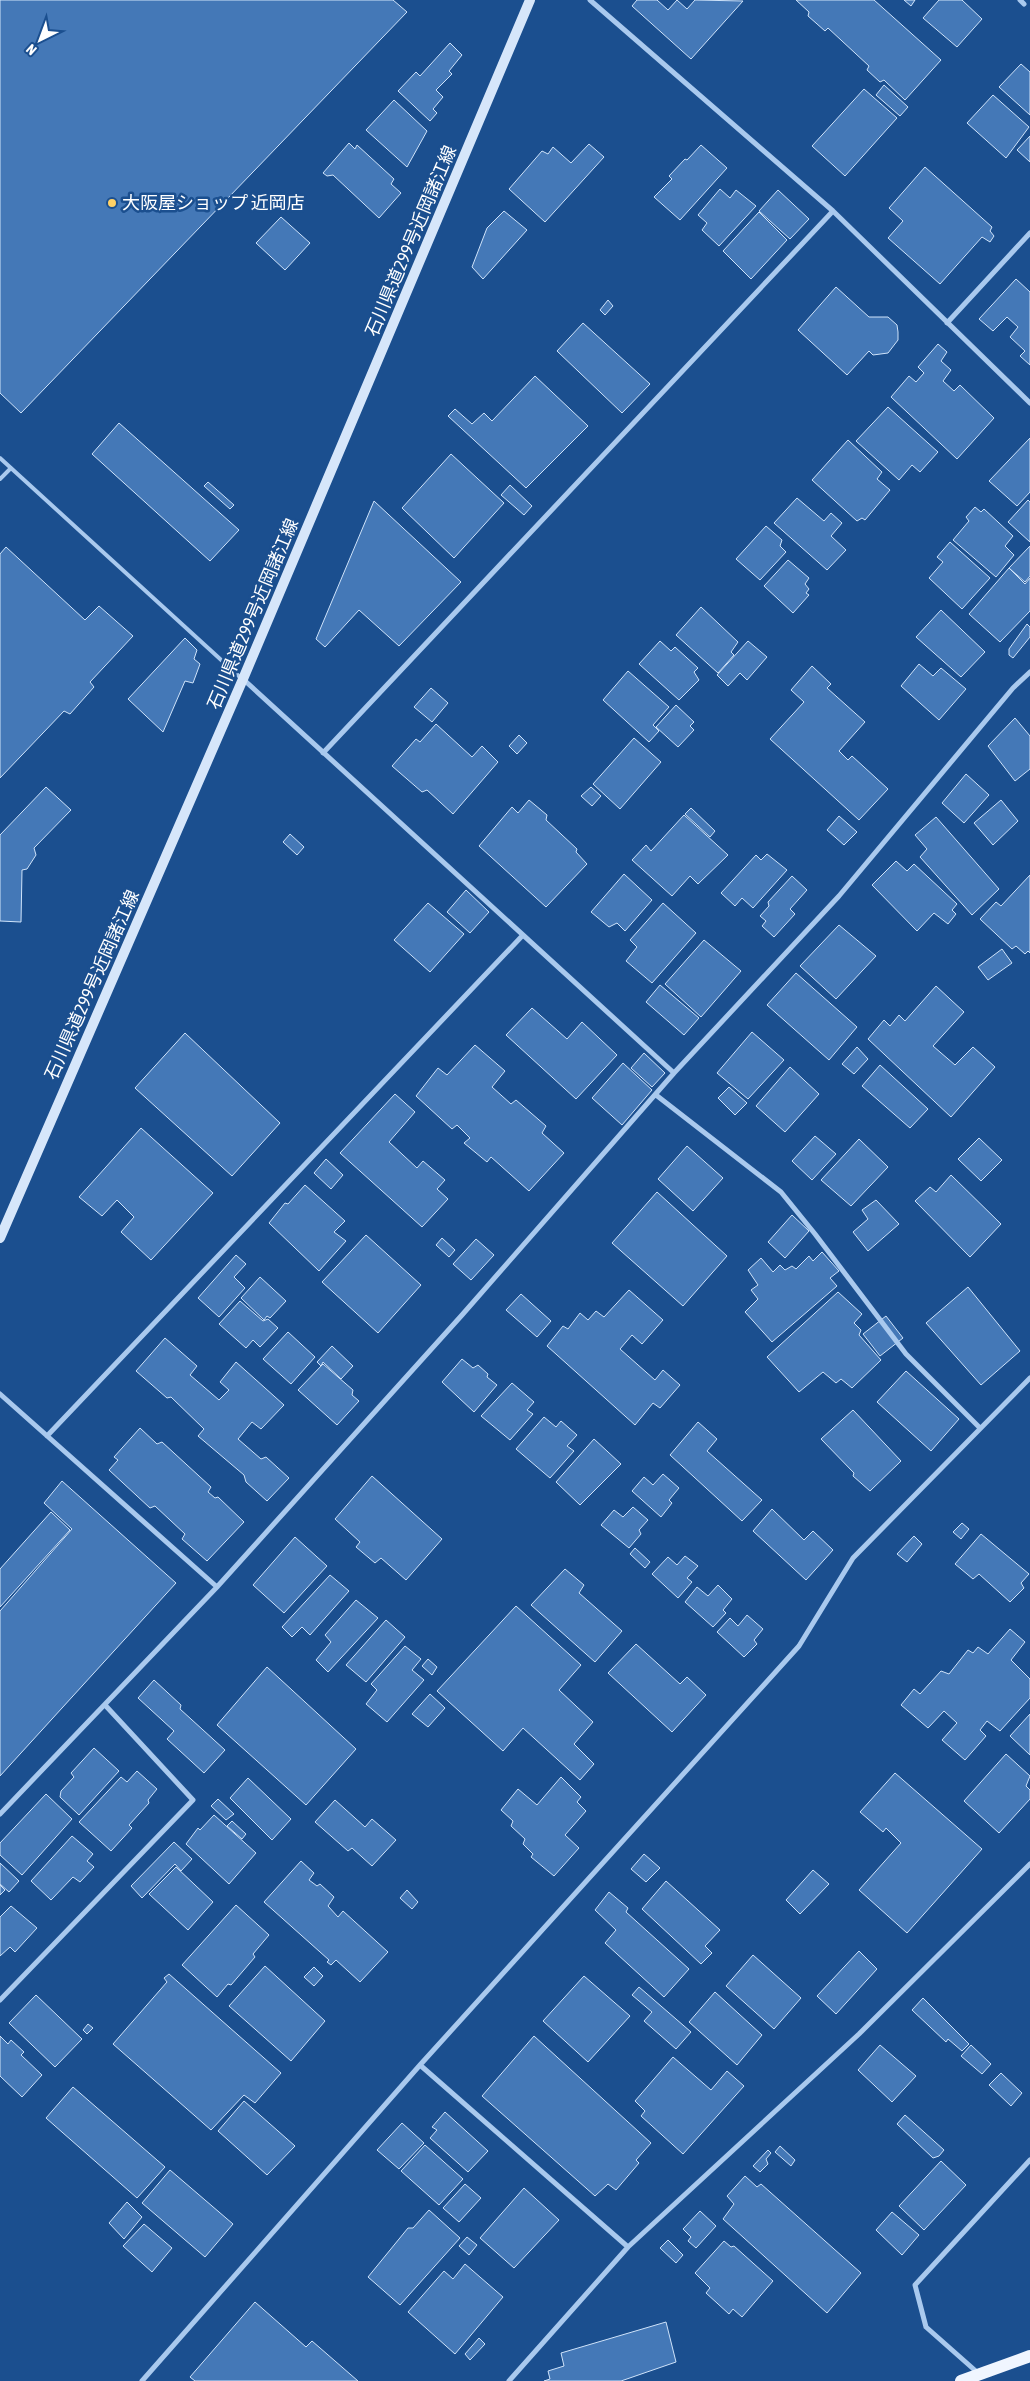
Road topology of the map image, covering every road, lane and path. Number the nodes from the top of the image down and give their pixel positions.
1 (530, 0) edge
2 (590, 0) edge
3 (833, 211) junction
4 (1030, 233) edge
5 (947, 323) junction
6 (1030, 403) edge
7 (0, 458) edge
8 (11, 468) junction
9 (0, 479) edge
10 (1030, 672) edge
11 (243, 679) junction
12 (323, 753) junction
13 (523, 936) junction
14 (674, 1073) junction
15 (656, 1094) junction
16 (0, 1238) edge
17 (1030, 1378) edge
18 (0, 1394) edge
19 (980, 1428) junction
20 (47, 1436) junction
21 (217, 1587) junction
22 (104, 1705) junction
23 (0, 1814) edge
24 (1030, 1864) edge
25 (0, 2000) edge
26 (420, 2065) junction
27 (1030, 2160) edge
28 (628, 2247) junction
29 (1030, 2356) edge
30 (980, 2375) junction
31 (142, 2381) edge
32 (509, 2381) edge
33 (961, 2381) edge

1 - 11 main road, 石川県道299号近岡諸江線
2 - 3 street
3 - 5 street
3 - 12 street
4 - 5 street
5 - 6 street
7 - 8 lane
8 - 9 lane
8 - 11 lane
10 - 14 street
11 - 12 street
11 - 16 main road, 石川県道299号近岡諸江線
12 - 13 street
13 - 14 street
13 - 20 street
14 - 15 street
15 - 19 street
15 - 21 street
17 - 19 street
18 - 20 street
19 - 26 street
20 - 21 street
21 - 22 street
22 - 23 street
22 - 25 street
24 - 28 street
26 - 28 street
26 - 31 street
27 - 30 street
28 - 32 street
29 - 30 main road
30 - 33 main road

